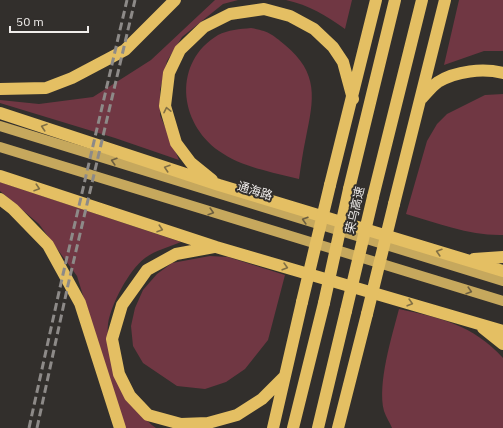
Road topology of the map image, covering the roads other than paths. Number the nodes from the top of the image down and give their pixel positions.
1 (175, 0) edge
2 (376, 0) edge
3 (395, 0) edge
4 (422, 0) edge
5 (445, 0) edge
6 (503, 73) edge
7 (0, 89) edge
8 (353, 99) junction
9 (422, 99) junction
10 (0, 112) edge
11 (0, 126) edge
12 (0, 147) edge
13 (0, 176) edge
14 (219, 185) junction
15 (0, 199) edge
16 (216, 247) junction
17 (503, 257) edge
18 (465, 260) junction
19 (503, 271) edge
20 (503, 281) edge
21 (503, 301) edge
22 (468, 320) junction
23 (503, 331) edge
24 (503, 344) edge
25 (284, 377) junction
26 (344, 406) junction
27 (120, 428) edge
28 (273, 428) edge
29 (293, 428) edge
30 (318, 428) edge
31 (338, 428) edge
32 (342, 428) edge

1 - 7 highway
2 - 8 highway
3 - 29 highway, 荣乌高速, bridge
4 - 30 highway, 荣乌高速, bridge
5 - 9 highway
6 - 9 highway
14 -> 8 highway
8 - 25 highway, bridge
9 - 26 highway, bridge
14 -> 10 highway
20 -> 11 main road, 通海路
12 -> 21 main road
13 -> 16 highway
18 -> 14 highway
15 - 27 highway
16 -> 22 highway
16 - 25 highway
17 - 18 highway
18 - 19 highway
22 - 23 highway
22 - 24 highway
25 - 28 highway
26 - 31 highway
26 - 32 highway

